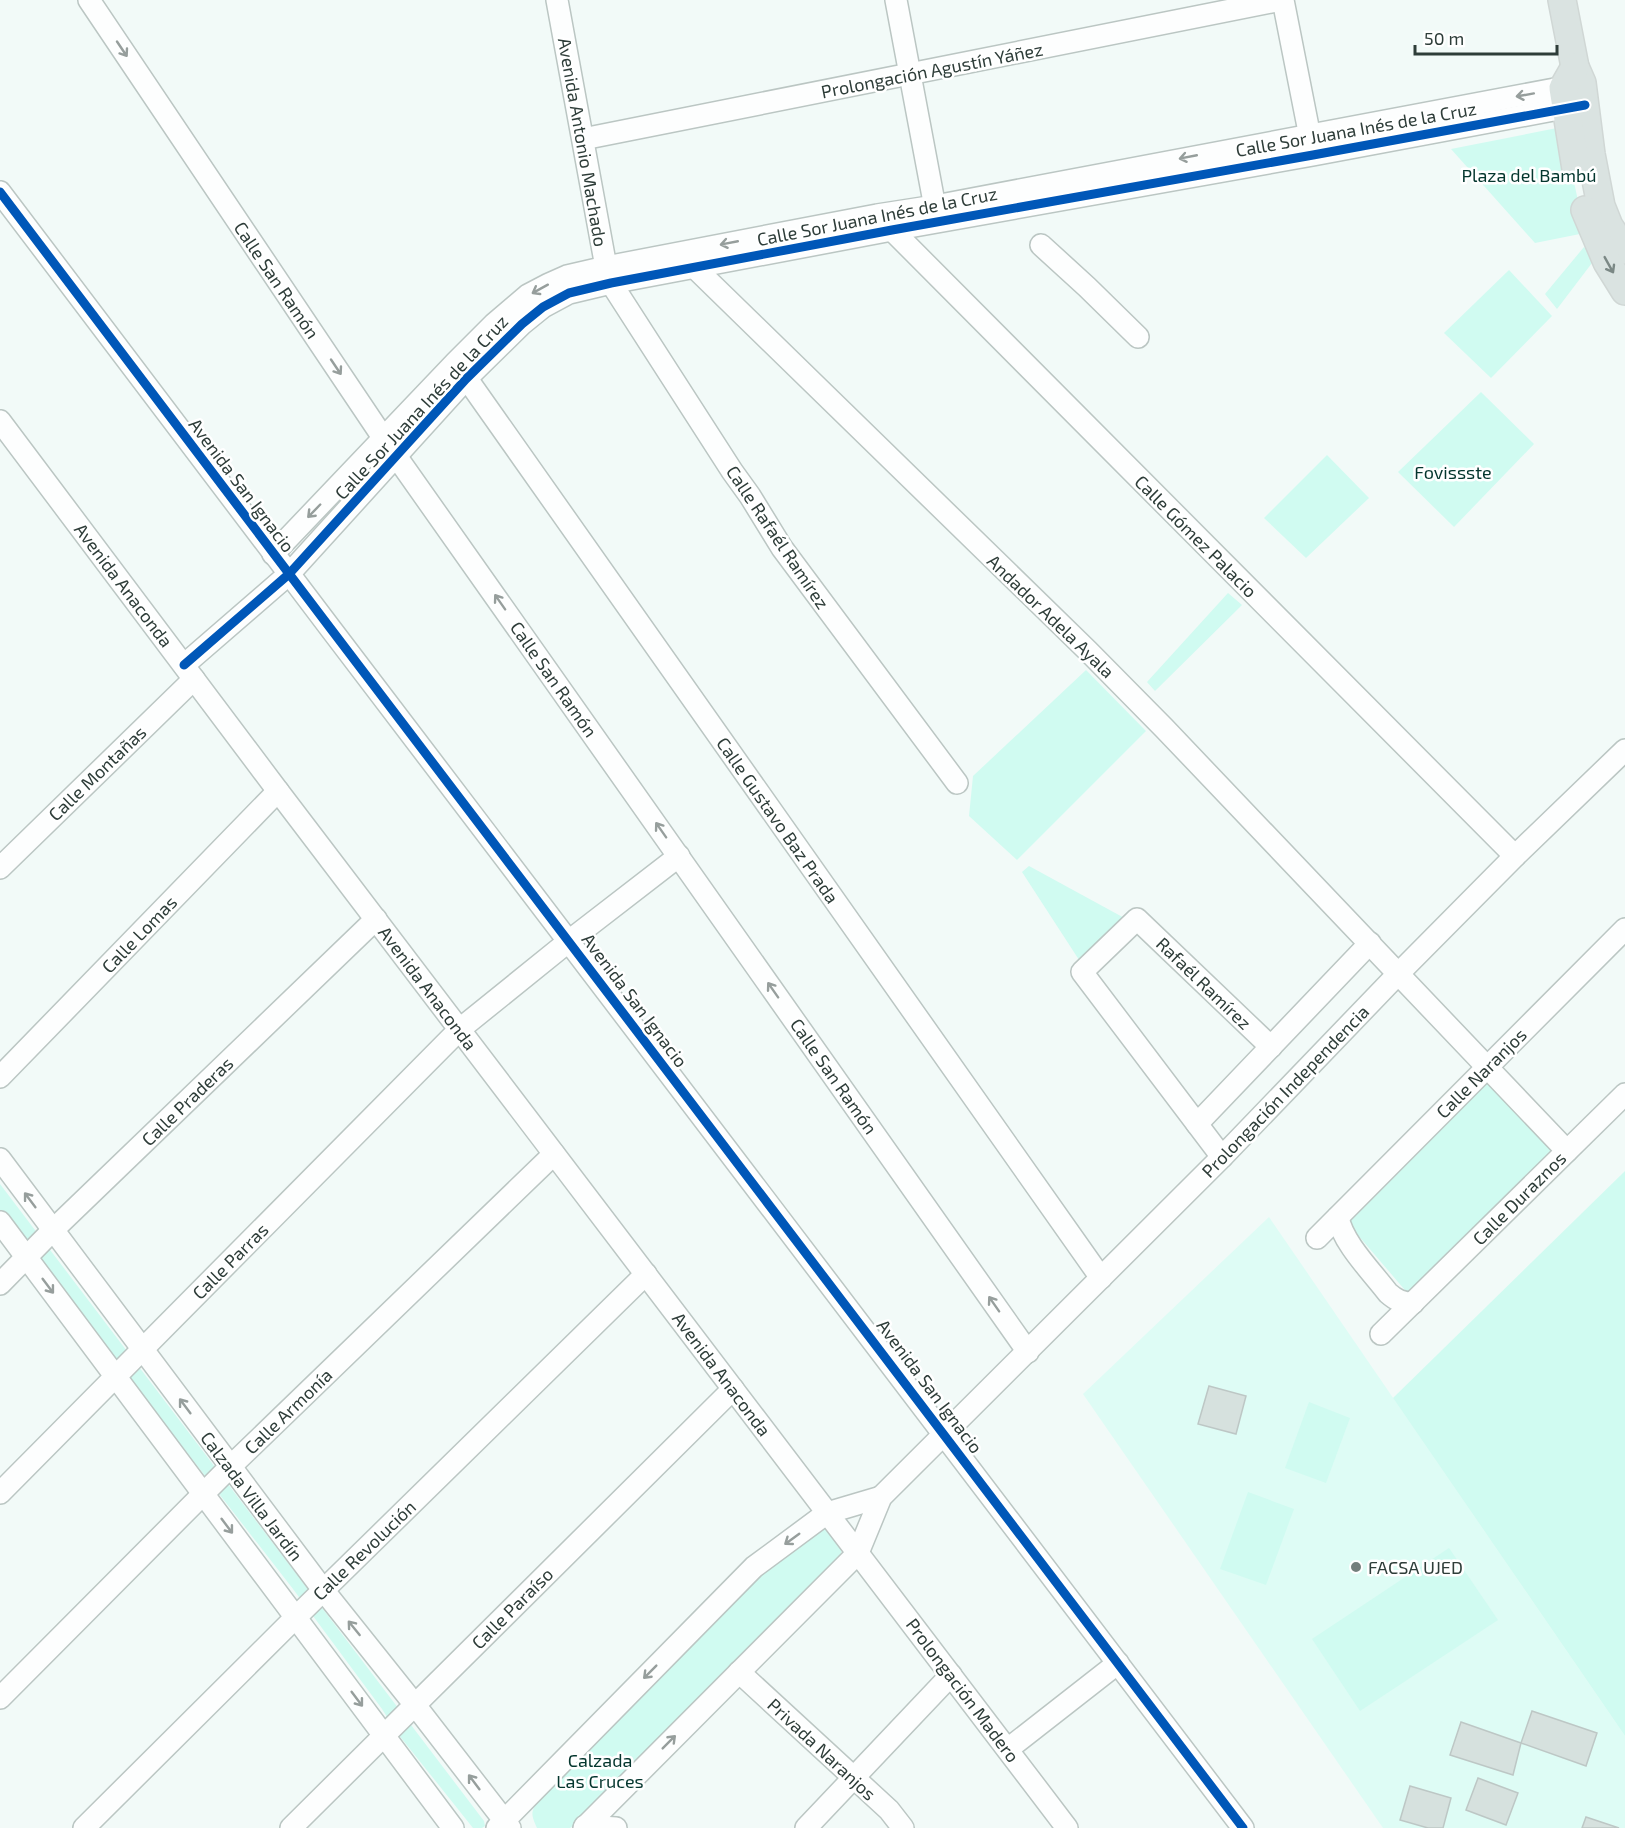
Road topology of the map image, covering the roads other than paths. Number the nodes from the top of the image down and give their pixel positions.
1 (89, 0) edge
2 (557, 0) edge
3 (896, 0) edge
4 (1282, 0) edge
5 (1562, 0) edge
6 (910, 74) junction
7 (1574, 90) junction
8 (1309, 134) junction
9 (583, 139) junction
10 (1314, 155) junction
11 (1217, 161) junction
12 (0, 192) edge
13 (937, 214) junction
14 (884, 222) junction
15 (1609, 226) edge
16 (1041, 245) dead end
17 (1625, 250) edge
18 (694, 267) junction
19 (609, 275) junction
20 (1625, 291) edge
21 (1138, 337) dead end
22 (461, 371) junction
23 (0, 421) edge
24 (390, 447) junction
25 (273, 554) junction
26 (289, 574) junction
27 (189, 672) junction
28 (1625, 750) edge
29 (957, 783) dead end
30 (278, 791) junction
31 (679, 856) junction
32 (1515, 856) junction
33 (0, 868) edge
34 (376, 919) junction
35 (1625, 928) edge
36 (569, 941) junction
37 (1370, 943) junction
38 (1398, 974) junction
39 (460, 1029) junction
40 (1271, 1047) junction
41 (1487, 1067) junction
42 (0, 1077) edge
43 (1625, 1094) edge
44 (1197, 1124) junction
45 (1567, 1151) junction
46 (554, 1154) junction
47 (1222, 1157) junction
48 (0, 1159) edge
49 (1338, 1217) junction
50 (0, 1222) edge
51 (53, 1230) junction
52 (1317, 1238) dead end
53 (26, 1258) junction
54 (646, 1274) junction
55 (1101, 1278) junction
56 (0, 1284) edge
57 (1413, 1303) junction
58 (1381, 1334) dead end
59 (143, 1350) junction
60 (1028, 1352) junction
61 (116, 1378) junction
62 (733, 1389) junction
63 (945, 1433) junction
64 (231, 1466) junction
65 (0, 1493) edge
66 (203, 1494) junction
67 (882, 1497) junction
68 (827, 1513) junction
69 (858, 1553) junction
70 (324, 1591) junction
71 (295, 1618) junction
72 (1118, 1662) junction
73 (739, 1672) junction
74 (951, 1675) junction
75 (0, 1698) edge
76 (415, 1705) junction
77 (384, 1736) junction
78 (1008, 1749) junction
79 (853, 1777) junction
80 (503, 1826) edge
81 (584, 1827) edge
82 (84, 1828) edge
83 (291, 1828) edge
84 (453, 1828) edge
85 (616, 1828) edge
86 (806, 1828) edge
87 (903, 1828) edge
88 (1067, 1828) edge
89 (1243, 1828) edge

1 -> 24 street, Calle San Ramón
2 - 9 street, Avenida Antonio Machado
3 - 6 street
4 - 6 street, Prolongación Agustín Yáñez
4 - 8 street
5 - 7 main road
6 - 9 street, Prolongación Agustín Yáñez
6 - 13 street
7 -> 8 street, Calle Sor Juana Inés de la Cruz
7 - 10 street, Calle Sor Juana Inés de la Cruz
7 - 15 main road
8 - 10 street
8 - 11 street, Calle Sor Juana Inés de la Cruz
9 - 19 street, Avenida Antonio Machado
10 - 11 street, Calle Sor Juana Inés de la Cruz
11 - 13 street, Calle Sor Juana Inés de la Cruz
12 - 25 street, Avenida San Ignacio
13 - 14 street, Calle Sor Juana Inés de la Cruz
14 - 18 street, Calle Sor Juana Inés de la Cruz
14 -> 19 street, Calle Sor Juana Inés de la Cruz
14 - 32 street, Calle Gómez Palacio
15 - 17 main road
15 -> 20 main road
16 - 21 street
18 - 19 street, Calle Sor Juana Inés de la Cruz
18 - 37 street, Andador Adela Ayala
19 - 22 street, Calle Sor Juana Inés de la Cruz
19 - 29 street, Calle Rafaél Ramírez
22 - 24 street, Calle Sor Juana Inés de la Cruz
22 - 55 street, Calle Gustavo Baz Prada
23 - 27 street, Avenida Anaconda
24 -> 25 street, Calle Sor Juana Inés de la Cruz
24 - 26 street, Calle Sor Juana Inés de la Cruz
31 -> 24 street, Calle San Ramón
25 - 26 street, Avenida San Ignacio
26 - 27 street, Calle Montañas
26 - 36 street, Avenida San Ignacio
27 - 30 street, Avenida Anaconda
27 - 33 street, Calle Montañas
28 - 32 street, Prolongación Independencia
30 - 34 street, Avenida Anaconda
30 - 42 street, Calle Lomas
31 - 36 street, Calle Parras
60 -> 31 street, Calle San Ramón
32 - 38 street, Prolongación Independencia
34 - 39 street, Avenida Anaconda
34 - 51 street, Calle Praderas
35 - 41 street, Calle Naranjos
36 - 39 street, Calle Parras
36 - 63 street, Avenida San Ignacio
37 - 38 street, Andador Adela Ayala
37 - 40 street
38 - 41 street, Andador Adela Ayala
38 - 47 street, Prolongación Independencia
39 - 46 street, Avenida Anaconda
39 - 59 street, Calle Parras
40 - 44 street
40 - 44 street, Rafaél Ramírez
41 - 45 street, Andador Adela Ayala
41 - 49 street, Calle Naranjos
43 - 45 street, Calle Duraznos
44 - 47 street
45 - 57 street, Calle Duraznos
46 - 54 street, Avenida Anaconda
46 - 64 street, Calle Armonía
47 - 55 street, Prolongación Independencia
51 -> 48 street, Calzada Villa Jardín
49 - 52 street
49 - 57 street
50 - 53 street
51 - 53 street, Calle Praderas
51 - 59 street, Calzada Villa Jardín
53 - 56 street, Calle Praderas
53 -> 61 street
54 - 62 street, Avenida Anaconda
54 - 70 street, Calle Revolución
55 - 60 street, Prolongación Independencia
57 - 58 street, Calle Duraznos
59 - 61 street, Calle Parras
64 -> 59 street, Calzada Villa Jardín
60 - 63 street, Prolongación Independencia
61 - 65 street, Calle Parras
61 - 66 street
62 - 68 street, Avenida Anaconda
62 - 76 street, Calle Paraíso
63 - 67 street
63 - 72 street, Avenida San Ignacio
64 - 66 street, Calle Armonía
64 - 70 street, Calzada Villa Jardín
66 -> 71 street
66 - 75 street, Calle Armonía
67 - 68 street
67 - 69 street
68 - 69 street, Avenida Anaconda
68 -> 80 street
69 - 73 street
69 - 74 street, Prolongación Madero
70 - 71 street, Calle Revolución
76 -> 70 street, Calzada Villa Jardín
71 -> 77 street
71 - 82 street, Calle Revolución
72 - 78 street
72 - 89 street, Avenida San Ignacio
73 - 79 street, Privada Naranjos
81 -> 73 street
74 - 78 street, Prolongación Madero
74 - 79 street
76 - 77 street, Calle Paraíso
80 -> 76 street, Calzada Villa Jardín
77 - 83 street, Calle Paraíso
77 - 84 street
78 - 88 street, Prolongación Madero
79 - 86 street
79 - 87 street, Privada Naranjos
81 - 85 street

